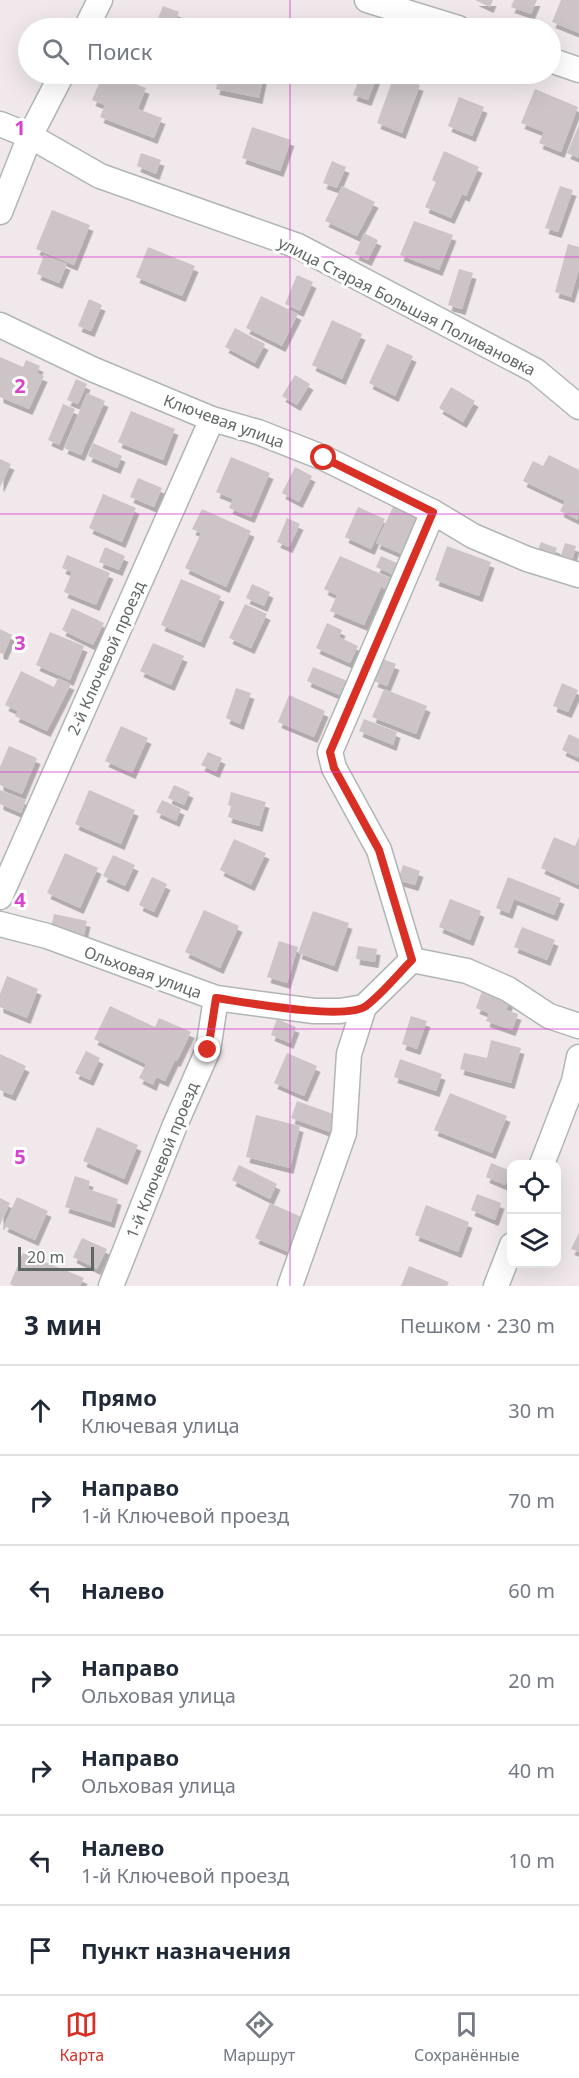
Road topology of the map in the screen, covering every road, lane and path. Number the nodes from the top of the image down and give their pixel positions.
1 (100, 0) edge
2 (367, 0) edge
3 (91, 18) edge
4 (426, 18) edge
5 (561, 64) edge
6 (579, 70) edge
7 (57, 84) edge
8 (0, 124) edge
9 (30, 136) junction
10 (0, 212) edge
11 (0, 325) edge
12 (579, 407) edge
13 (212, 419) junction
14 (433, 512) junction
15 (579, 575) edge
16 (0, 897) edge
17 (0, 924) edge
18 (412, 960) junction
19 (216, 998) junction
20 (364, 1007) junction
21 (579, 1026) edge
22 (579, 1057) edge
23 (544, 1160) edge
24 (507, 1258) edge
25 (111, 1286) edge
26 (290, 1286) edge
27 (496, 1286) edge

1 - 3 street
2 - 4 street
5 - 6 street
7 - 9 street
8 - 9 street, улица Старая Большая Поливановка
9 - 10 street
9 - 12 street, улица Старая Большая Поливановка
11 - 13 street, Ключевая улица
13 - 14 street, Ключевая улица
13 - 16 street, 2-й Ключевой проезд
14 - 15 street, Ключевая улица
14 - 18 street
17 - 19 street, Ольховая улица
18 - 20 street
18 - 21 street
19 - 20 street, Ольховая улица
19 - 25 street, 1-й Ключевой проезд
20 - 26 street
22 - 23 street
24 - 27 street

